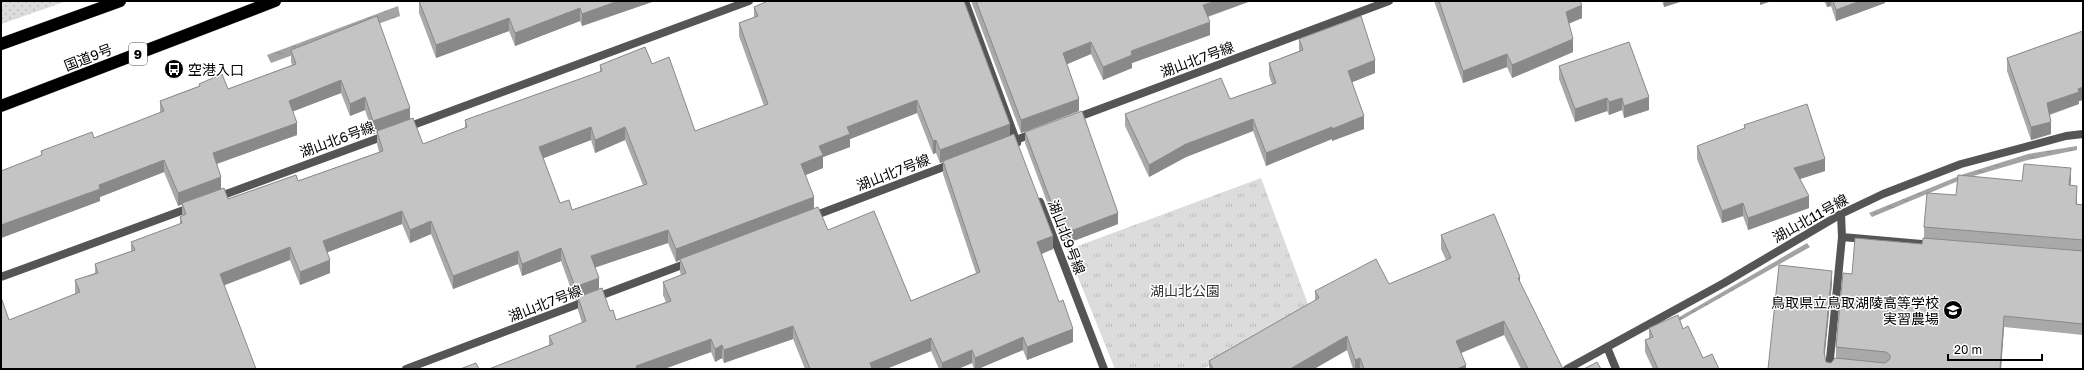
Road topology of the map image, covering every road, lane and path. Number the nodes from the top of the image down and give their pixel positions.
1 (120, 1) edge
2 (275, 1) edge
3 (749, 1) edge
4 (965, 1) edge
5 (1389, 1) edge
6 (1, 44) edge
7 (1, 106) edge
8 (1068, 121) edge
9 (1046, 129) edge
10 (2083, 134) edge
11 (1016, 140) junction
12 (1001, 145) edge
13 (1022, 155) edge
14 (964, 159) edge
15 (1036, 192) edge
16 (1841, 214) junction
17 (800, 221) edge
18 (1842, 237) junction
19 (1943, 246) edge
20 (696, 260) edge
21 (1, 277) edge
22 (1607, 347) junction
23 (1832, 366) edge
24 (406, 369) edge
25 (1104, 369) edge
26 (1568, 369) edge
27 (1616, 369) edge

1 - 6 highway
2 - 7 highway, 国道9号 / 9
3 - 21 street, 湖山北6号線
4 - 11 street
5 - 8 street, 湖山北7号線
9 - 11 street
10 - 16 street, 湖山北11号線
11 - 12 street
11 - 13 street
14 - 17 street, 湖山北7号線
15 - 25 street, 湖山北9号線
16 - 18 street
16 - 22 street, 湖山北11号線
18 - 19 street
18 - 23 street
20 - 24 street, 湖山北7号線
22 - 26 street, 湖山北11号線
22 - 27 street

